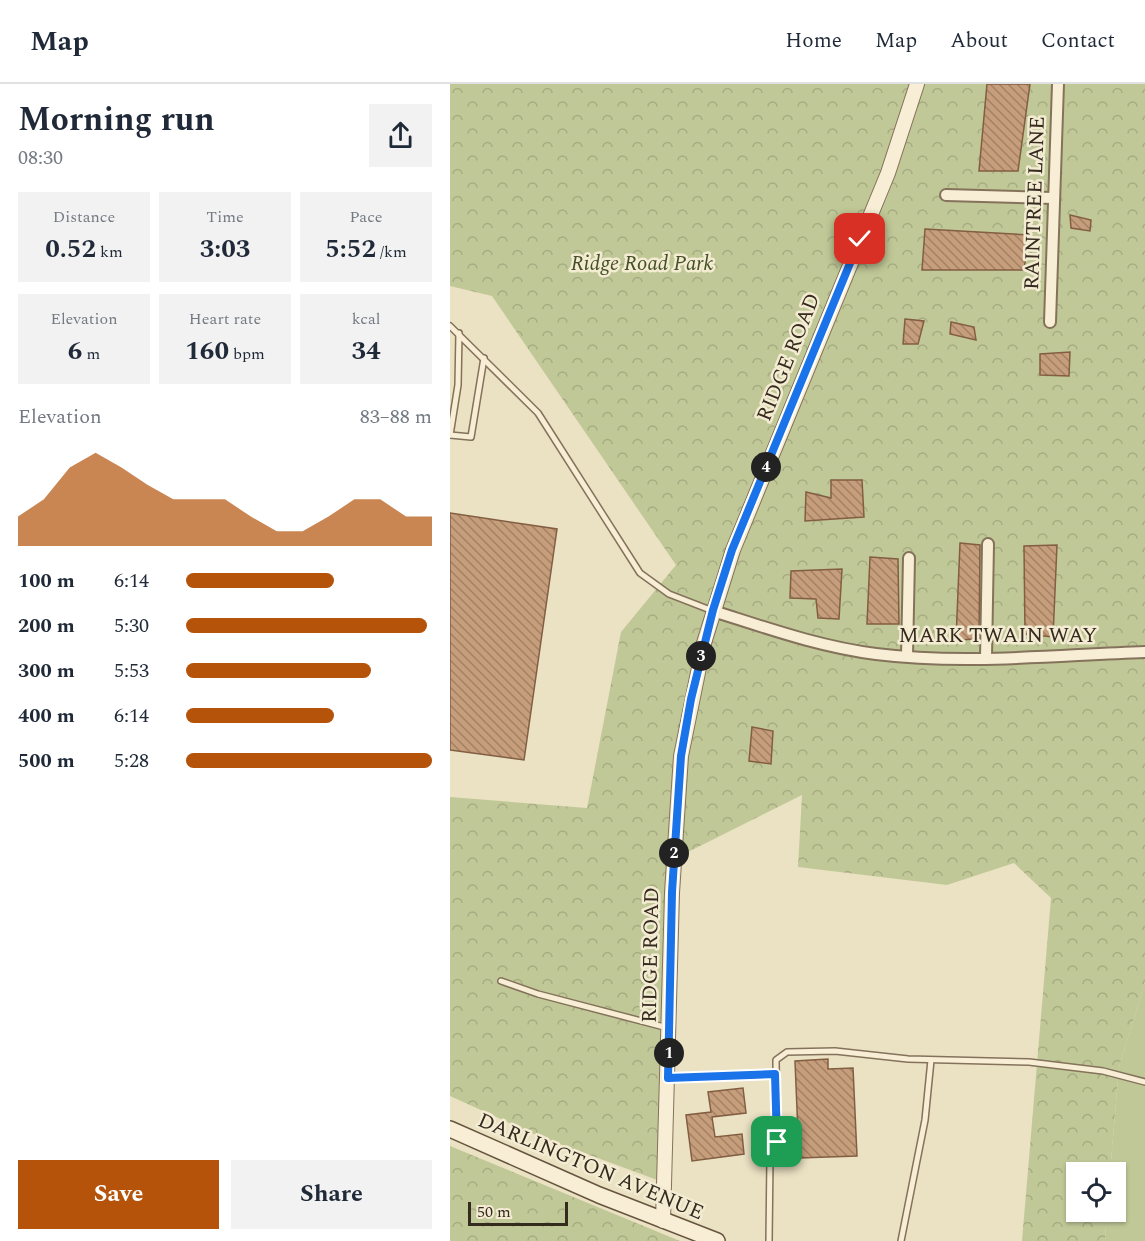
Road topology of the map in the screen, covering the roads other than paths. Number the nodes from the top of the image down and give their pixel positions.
1 (917, 84) edge
2 (1058, 84) edge
3 (946, 195) dead end
4 (1053, 198) junction
5 (1050, 322) dead end
6 (450, 326) edge
7 (459, 333) junction
8 (484, 358) junction
9 (450, 435) edge
10 (988, 544) dead end
11 (909, 558) dead end
12 (713, 610) junction
13 (1145, 652) edge
14 (907, 656) junction
15 (986, 657) junction
16 (501, 981) dead end
17 (670, 1028) junction
18 (931, 1060) junction
19 (775, 1074) junction
20 (668, 1078) junction
21 (1145, 1082) edge
22 (450, 1129) edge
23 (663, 1221) junction
24 (717, 1241) edge
25 (770, 1241) edge
26 (901, 1241) edge

1 - 12 street, RIDGE ROAD
2 - 4 street, RAINTREE LANE
3 - 4 street
4 - 5 street, RAINTREE LANE
6 - 7 lane
7 - 8 lane
7 - 9 lane
8 - 9 lane
8 - 12 lane
10 - 15 street
11 - 14 street
12 - 14 street, MARK TWAIN WAY
12 - 17 street, RIDGE ROAD
13 - 15 street, MARK TWAIN WAY
14 - 15 street, MARK TWAIN WAY
16 - 17 lane
17 - 20 street, RIDGE ROAD
18 - 19 lane
18 - 21 lane
18 - 26 lane
19 - 20 lane
19 - 25 lane
20 - 23 street, RIDGE ROAD
22 - 23 main road, DARLINGTON AVENUE
23 - 24 main road, DARLINGTON AVENUE

